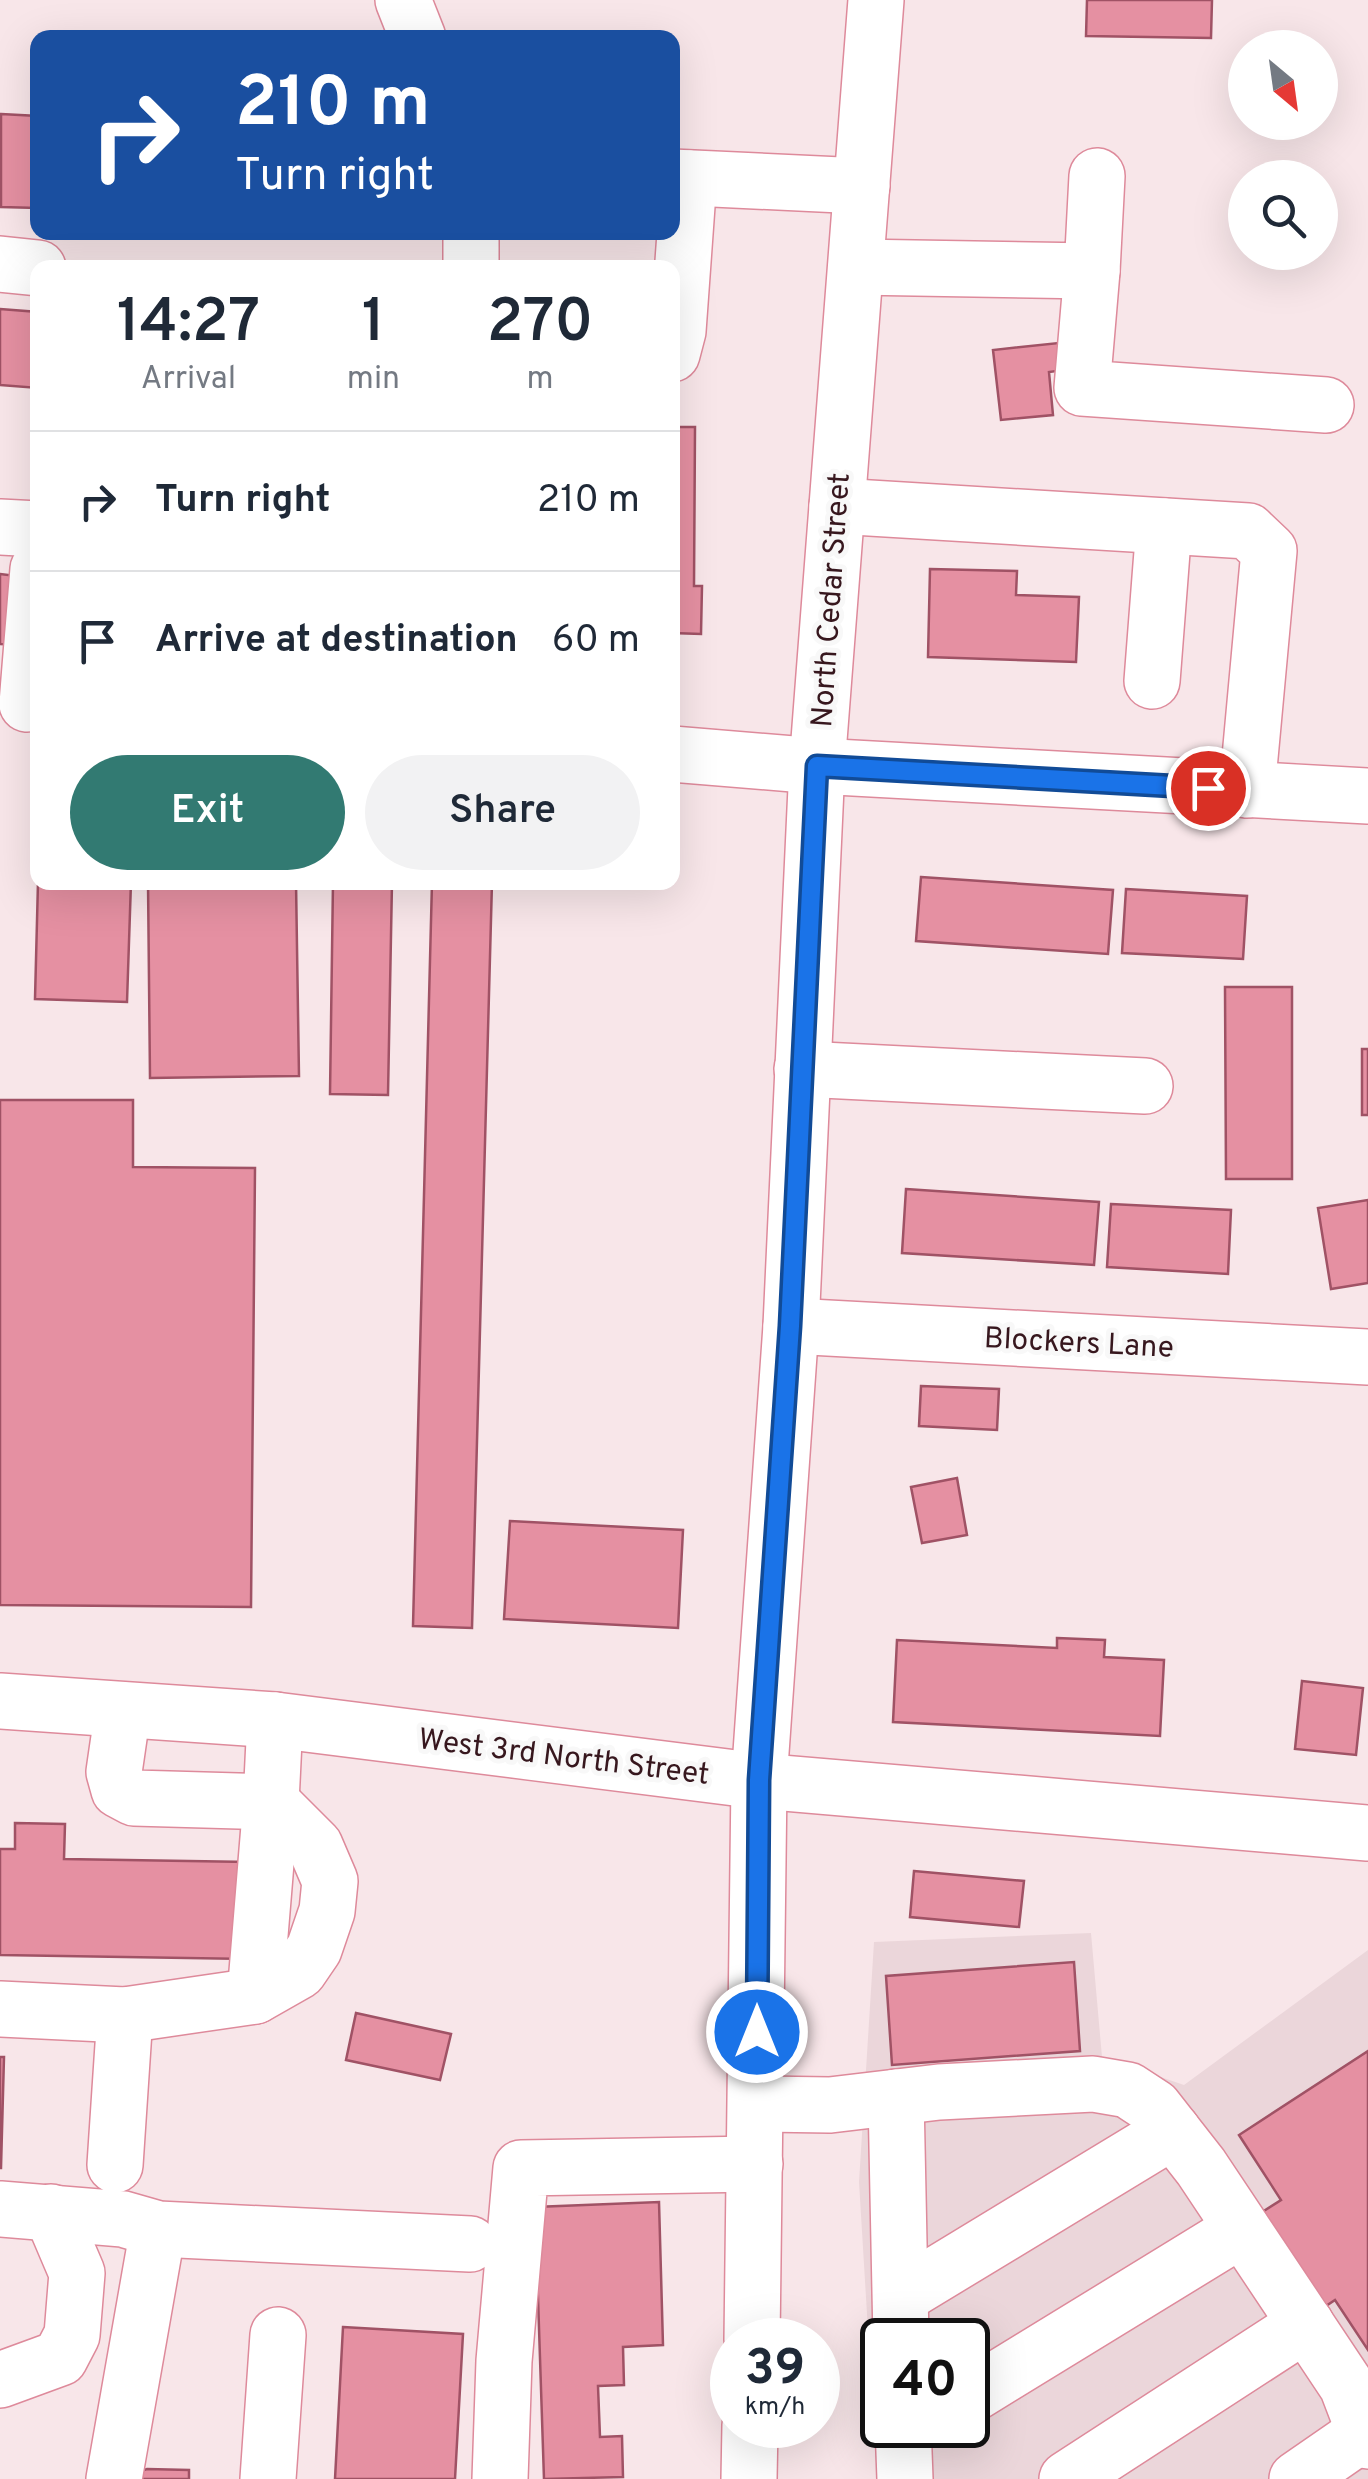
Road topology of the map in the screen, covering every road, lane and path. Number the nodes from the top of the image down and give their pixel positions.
1 (403, 0) edge
2 (876, 0) edge
3 (415, 30) edge
4 (1098, 176) dead end
5 (681, 177) edge
6 (862, 186) junction
7 (680, 228) edge
8 (0, 264) edge
9 (856, 266) junction
10 (30, 267) edge
11 (1092, 271) junction
12 (1326, 405) dead end
13 (837, 506) junction
14 (1164, 526) junction
15 (0, 528) edge
16 (30, 529) edge
17 (30, 636) edge
18 (1152, 681) dead end
19 (22, 704) edge
20 (680, 755) edge
21 (817, 766) junction
22 (1248, 790) junction
23 (1368, 796) edge
24 (802, 1070) junction
25 (1144, 1086) dead end
26 (790, 1326) junction
27 (1368, 1357) edge
28 (0, 1701) edge
29 (123, 1710) junction
30 (275, 1720) junction
31 (759, 1780) junction
32 (272, 1802) junction
33 (1368, 1833) edge
34 (0, 2009) edge
35 (125, 2016) junction
36 (896, 2097) junction
37 (756, 2104) junction
38 (1172, 2131) junction
39 (755, 2164) junction
40 (115, 2166) dead end
41 (26, 2210) edge
42 (158, 2229) junction
43 (1242, 2229) junction
44 (470, 2244) dead end
45 (752, 2318) edge
46 (901, 2318) edge
47 (1306, 2324) junction
48 (278, 2335) dead end
49 (0, 2380) edge
50 (990, 2384) edge
51 (1366, 2436) edge
52 (750, 2448) edge
53 (114, 2479) edge
54 (268, 2479) edge
55 (500, 2479) edge
56 (749, 2479) edge
57 (1067, 2479) edge
58 (1297, 2479) edge

1 - 3 street
2 - 6 street, North Cedar Street
4 - 11 street
5 - 6 street
5 - 7 street
6 - 9 street, North Cedar Street
8 - 10 street
9 - 11 street
9 - 13 street, North Cedar Street
11 - 12 street
13 - 14 street
13 - 21 street, North Cedar Street
14 - 18 street
14 - 22 street
15 - 16 street
17 - 19 street
20 - 21 street
21 - 22 street
21 - 24 street, North Cedar Street
22 - 23 street
24 - 25 street
24 - 26 street, North Cedar Street
26 - 27 street, Blockers Lane
26 - 31 street, North Cedar Street
28 - 29 street, West 3rd North Street
29 - 30 street, West 3rd North Street
29 - 32 street
30 - 31 street, West 3rd North Street
30 - 32 street
31 - 33 street, West 3rd North Street
31 - 37 street, North Cedar Street
32 - 35 street
34 - 35 street
35 - 40 street
36 - 37 street
36 - 38 street
36 - 46 street
37 - 39 street, North Cedar Street
38 - 43 street
38 - 46 street
39 - 45 street, North Cedar Street
39 - 55 street
41 - 42 street
41 - 49 street
42 - 44 street
42 - 53 street
43 - 47 street
43 - 50 street
47 - 51 street
47 - 57 street
48 - 54 street
51 - 58 street
52 - 56 street

